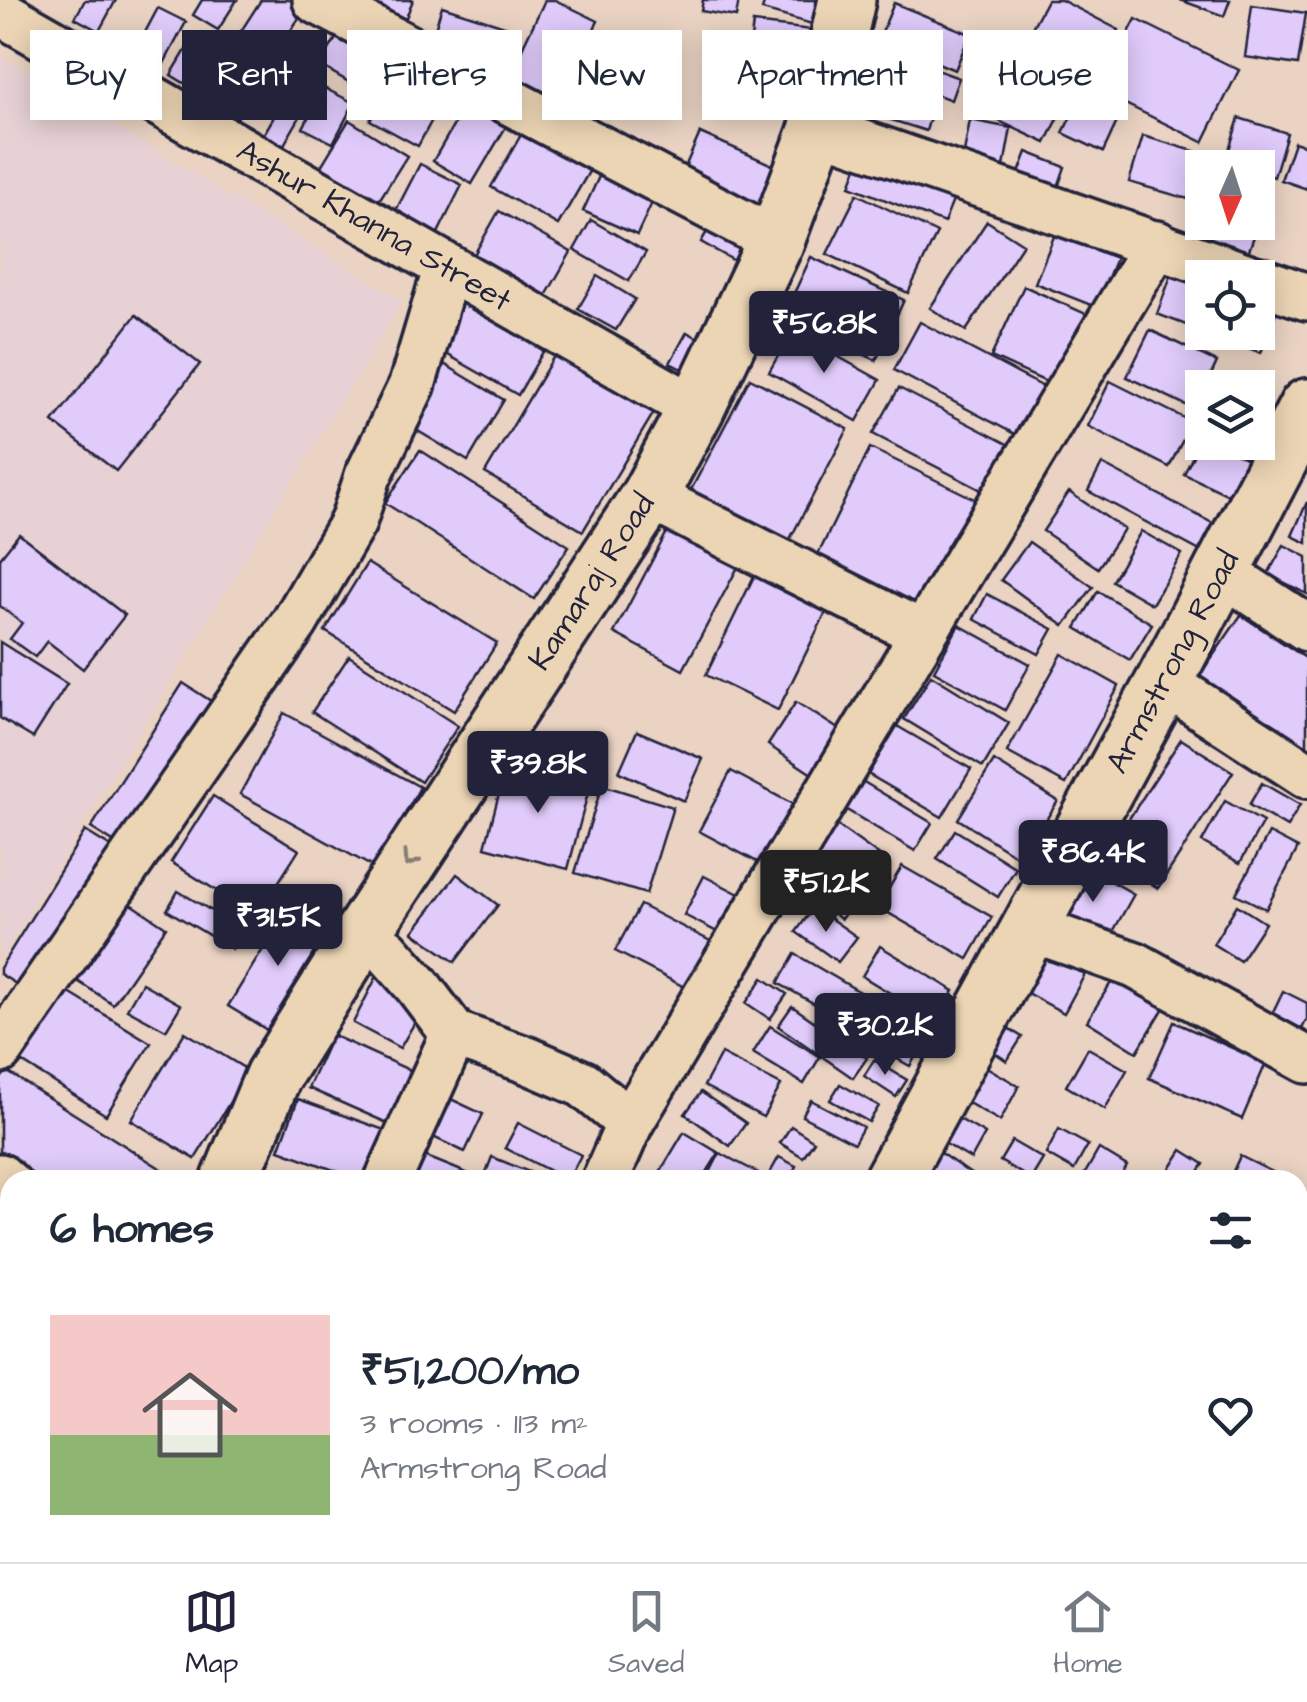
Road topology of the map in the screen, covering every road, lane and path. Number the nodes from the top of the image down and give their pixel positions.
1 (316, 0) edge
2 (847, 0) edge
3 (0, 12) edge
4 (818, 128) junction
5 (776, 241) junction
6 (1157, 244) junction
7 (1201, 260) edge
8 (447, 267) junction
9 (1275, 286) edge
10 (1307, 297) edge
11 (696, 409) junction
12 (1300, 438) edge
13 (649, 496) junction
14 (1221, 571) junction
15 (1307, 628) edge
16 (922, 634) junction
17 (1164, 682) junction
18 (1307, 775) edge
19 (1028, 931) junction
20 (360, 936) junction
21 (454, 1034) junction
22 (0, 1050) edge
23 (1307, 1060) edge
24 (630, 1123) junction
25 (234, 1170) edge
26 (393, 1170) edge
27 (609, 1170) edge
28 (897, 1170) edge

1 - 5 street
2 - 4 street, Kamaraj Road
3 - 8 street, Ashur Khanna Street
4 - 5 street, Kamaraj Road
4 - 6 street
5 - 11 street, Kamaraj Road
6 - 7 street
6 - 16 street
8 - 11 street, Ashur Khanna Street
8 - 22 street
9 - 10 street
11 - 13 street, Kamaraj Road
12 - 14 street, Armstrong Road
13 - 16 street
13 -> 20 street, Kamaraj Road
14 - 15 street
14 - 17 street, Armstrong Road
16 - 24 street
17 - 18 street
17 - 19 street, Armstrong Road
19 - 23 street
19 - 28 street, Armstrong Road
20 - 21 street
20 - 25 street, Kamaraj Road
21 - 24 street
21 - 26 street
24 - 27 street

